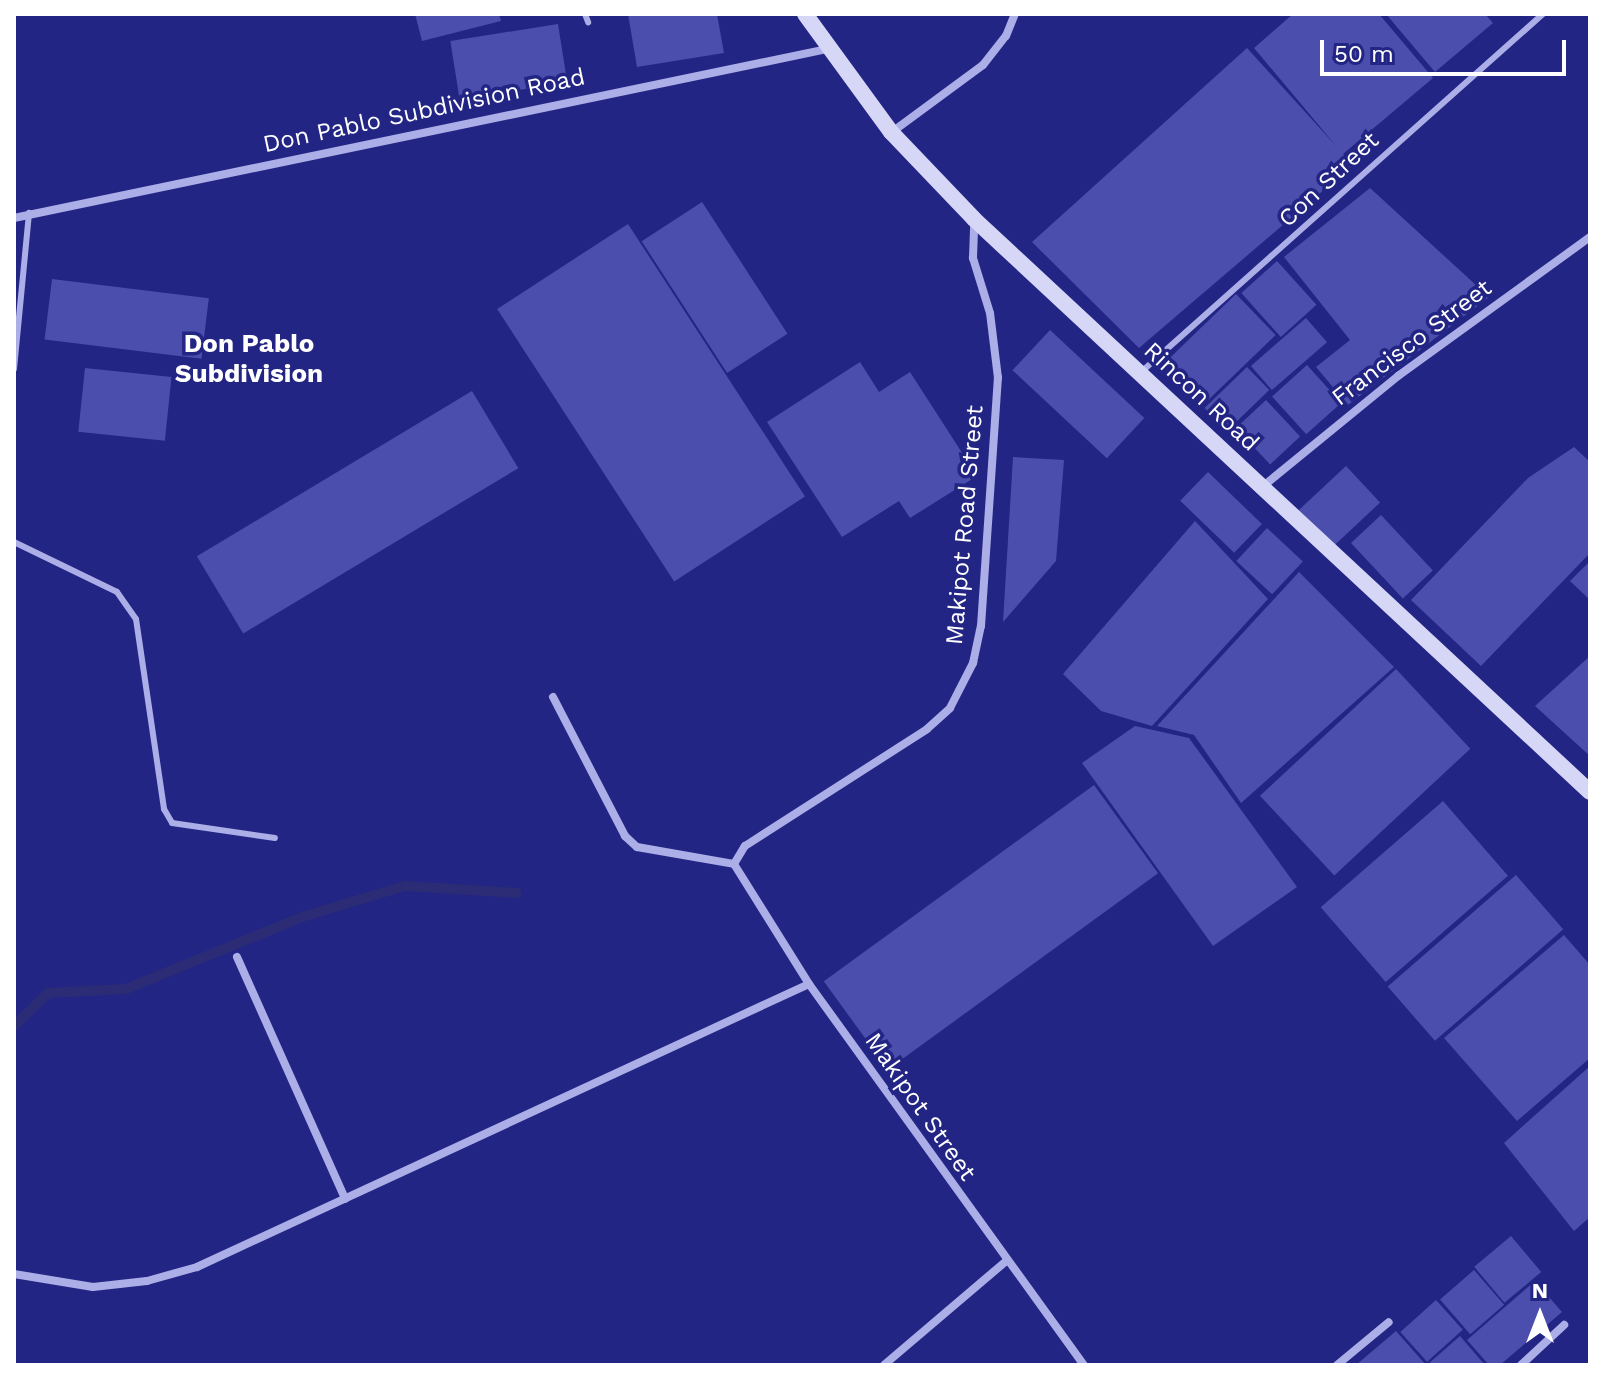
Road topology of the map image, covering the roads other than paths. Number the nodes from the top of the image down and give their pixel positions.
1 (805, 14) edge
2 (1015, 14) edge
3 (1543, 14) edge
4 (827, 49) junction
5 (891, 132) junction
6 (29, 213) junction
7 (14, 218) edge
8 (974, 219) junction
9 (1590, 237) edge
10 (14, 369) edge
11 (1140, 373) junction
12 (1262, 487) junction
13 (14, 542) edge
14 (553, 697) dead end
15 (1590, 792) edge
16 (275, 838) dead end
17 (734, 864) junction
18 (237, 957) dead end
19 (809, 984) junction
20 (345, 1199) junction
21 (1005, 1262) junction
22 (14, 1274) edge
23 (1389, 1322) dead end
24 (1564, 1325) dead end
25 (884, 1365) edge
26 (1084, 1365) edge
27 (1337, 1365) edge
28 (1521, 1365) edge

1 - 4 street, Rincon Road
2 - 5 street
3 - 11 lane, Con Street
4 - 5 street, Rincon Road
4 - 6 street, Don Pablo Subdivision Road
5 - 8 street, Rincon Road
6 - 7 street, Don Pablo Subdivision Road
6 - 10 lane
8 - 11 street, Rincon Road
8 - 17 street, Makipot Road Street
9 - 12 street, Francisco Street
11 - 12 street, Rincon Road
12 - 15 street, Rincon Road
13 - 16 lane
14 - 17 street
17 - 19 street, Makipot Street
18 - 20 street
19 - 20 street
19 - 21 street, Makipot Street
20 - 22 street
21 - 25 street
21 - 26 street, Makipot Street
23 - 27 street
24 - 28 street

